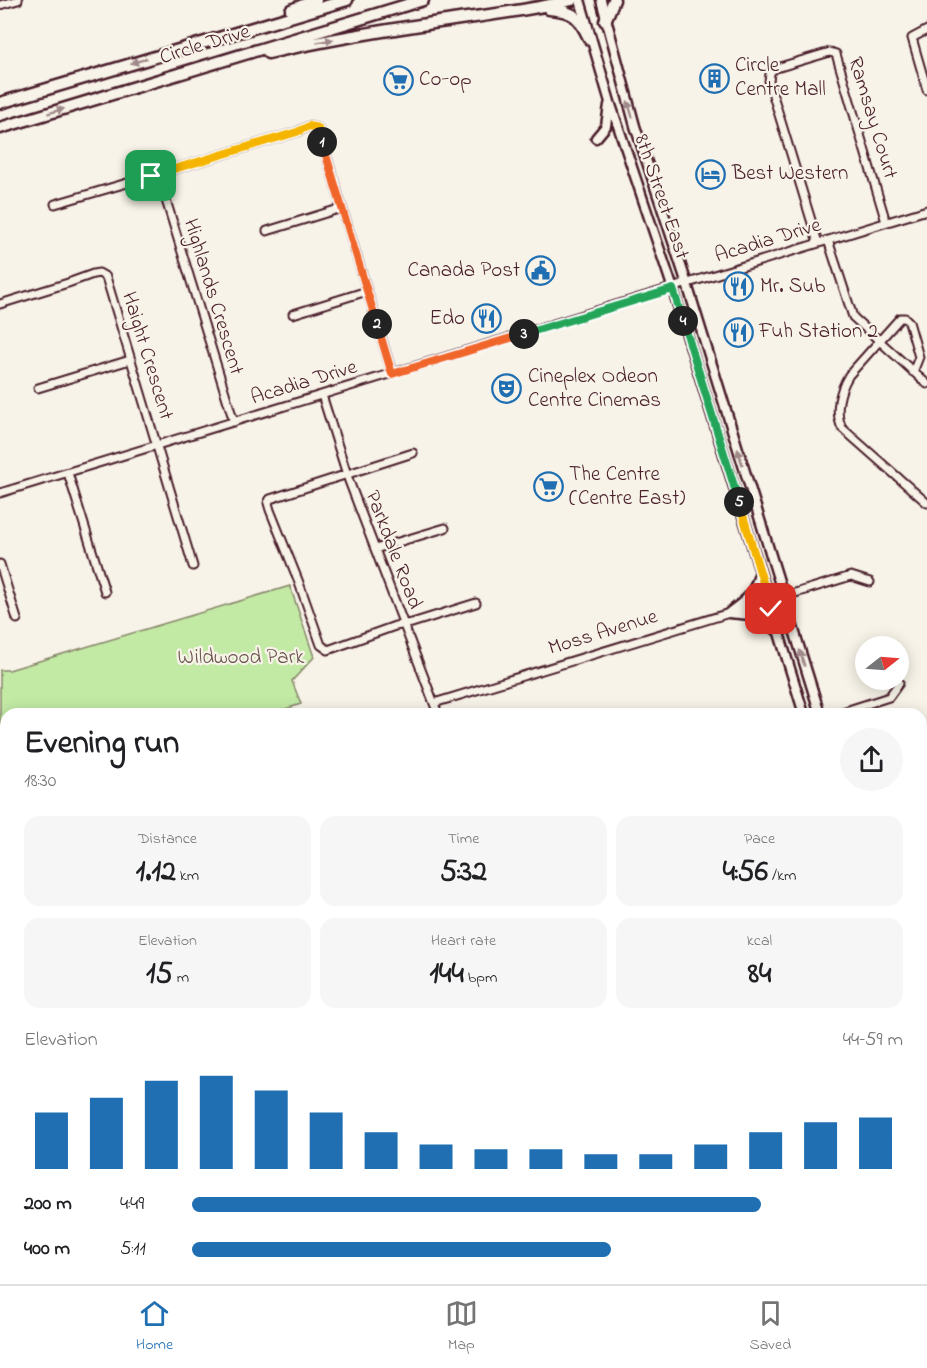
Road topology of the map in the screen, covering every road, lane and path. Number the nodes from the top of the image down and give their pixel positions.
1 (18, 0) edge
2 (316, 0) edge
3 (347, 0) edge
4 (423, 0) edge
5 (572, 0) edge
6 (580, 0) edge
7 (601, 0) edge
8 (614, 0) edge
9 (0, 5) edge
10 (540, 9) junction
11 (605, 21) junction
12 (256, 26) junction
13 (927, 30) edge
14 (590, 40) junction
15 (186, 71) junction
16 (927, 90) edge
17 (610, 102) junction
18 (0, 103) edge
19 (0, 128) edge
20 (596, 138) dead end
21 (158, 174) junction
22 (56, 204) dead end
23 (342, 208) junction
24 (927, 210) edge
25 (886, 222) junction
26 (267, 231) dead end
27 (828, 240) junction
28 (818, 243) junction
29 (687, 284) junction
30 (673, 289) junction
31 (367, 291) junction
32 (1, 302) edge
33 (293, 315) dead end
34 (879, 341) junction
35 (130, 360) junction
36 (913, 372) junction
37 (392, 374) junction
38 (927, 384) edge
39 (38, 388) dead end
40 (322, 395) junction
41 (234, 422) junction
42 (157, 446) junction
43 (413, 453) dead end
44 (68, 473) junction
45 (347, 474) junction
46 (0, 493) edge
47 (927, 502) edge
48 (445, 528) dead end
49 (375, 549) junction
50 (0, 564) edge
51 (194, 566) dead end
52 (760, 571) junction
53 (870, 582) dead end
54 (105, 592) dead end
55 (783, 597) junction
56 (769, 601) junction
57 (476, 603) dead end
58 (729, 612) junction
59 (17, 619) dead end
60 (404, 624) junction
61 (779, 634) junction
62 (894, 690) edge
63 (434, 703) junction
64 (436, 708) edge
65 (802, 708) edge
66 (817, 708) edge
67 (856, 708) edge
68 (927, 1045) edge
69 (927, 1058) edge

1 - 9 street
2 - 12 highway
3 - 12 highway, Circle Drive
4 - 15 highway, Circle Drive
5 - 10 highway
6 - 14 main road, 8th Street East
7 - 11 main road, 8th Street East
8 - 11 highway
10 - 14 highway
15 -> 10 highway
29 -> 11 main road, 8th Street East
12 -> 18 highway, Circle Drive
13 - 16 street
14 - 17 main road, 8th Street East
19 -> 15 highway, Circle Drive
17 - 20 main road
17 - 30 main road, 8th Street East
21 - 22 street
21 - 23 street
21 - 41 street, Highlands Crescent
23 - 26 street
23 - 31 street
24 - 25 street, Acadia Drive
25 - 27 street, Acadia Drive
25 - 28 street, Ramsay Court
27 - 28 street, Acadia Drive
27 - 34 street
28 - 29 street, Acadia Drive
29 - 30 street, Acadia Drive
55 -> 29 main road, 8th Street East
30 - 37 street, Acadia Drive
30 - 52 main road, 8th Street East
31 - 33 street
31 - 37 street
32 - 35 street, Haight Crescent
34 - 36 street
34 - 36 street
34 - 47 street
35 - 39 street
35 - 42 street, Haight Crescent
36 - 38 street
37 - 40 street, Acadia Drive
40 - 41 street, Acadia Drive
40 - 45 street, Parkdale Road
41 - 42 street, Acadia Drive
42 - 44 street, Acadia Drive
42 - 51 street, Haight Crescent
43 - 45 street
44 - 46 street, Acadia Drive
44 - 54 street
45 - 49 street, Parkdale Road
45 - 60 street
48 - 49 street
49 - 60 street, Parkdale Road
50 - 59 street
52 - 56 main road, 8th Street East
52 - 58 main road
53 - 55 street, Moss Avenue
55 - 56 street, Moss Avenue
66 -> 55 main road, 8th Street East
56 - 58 street, Moss Avenue
56 - 61 main road, 8th Street East
57 - 60 street
58 - 61 main road
58 - 63 street, Moss Avenue
60 - 63 street, Parkdale Road
61 - 65 main road, 8th Street East
62 - 67 street
63 - 64 street, Parkdale Road
68 - 69 main road

